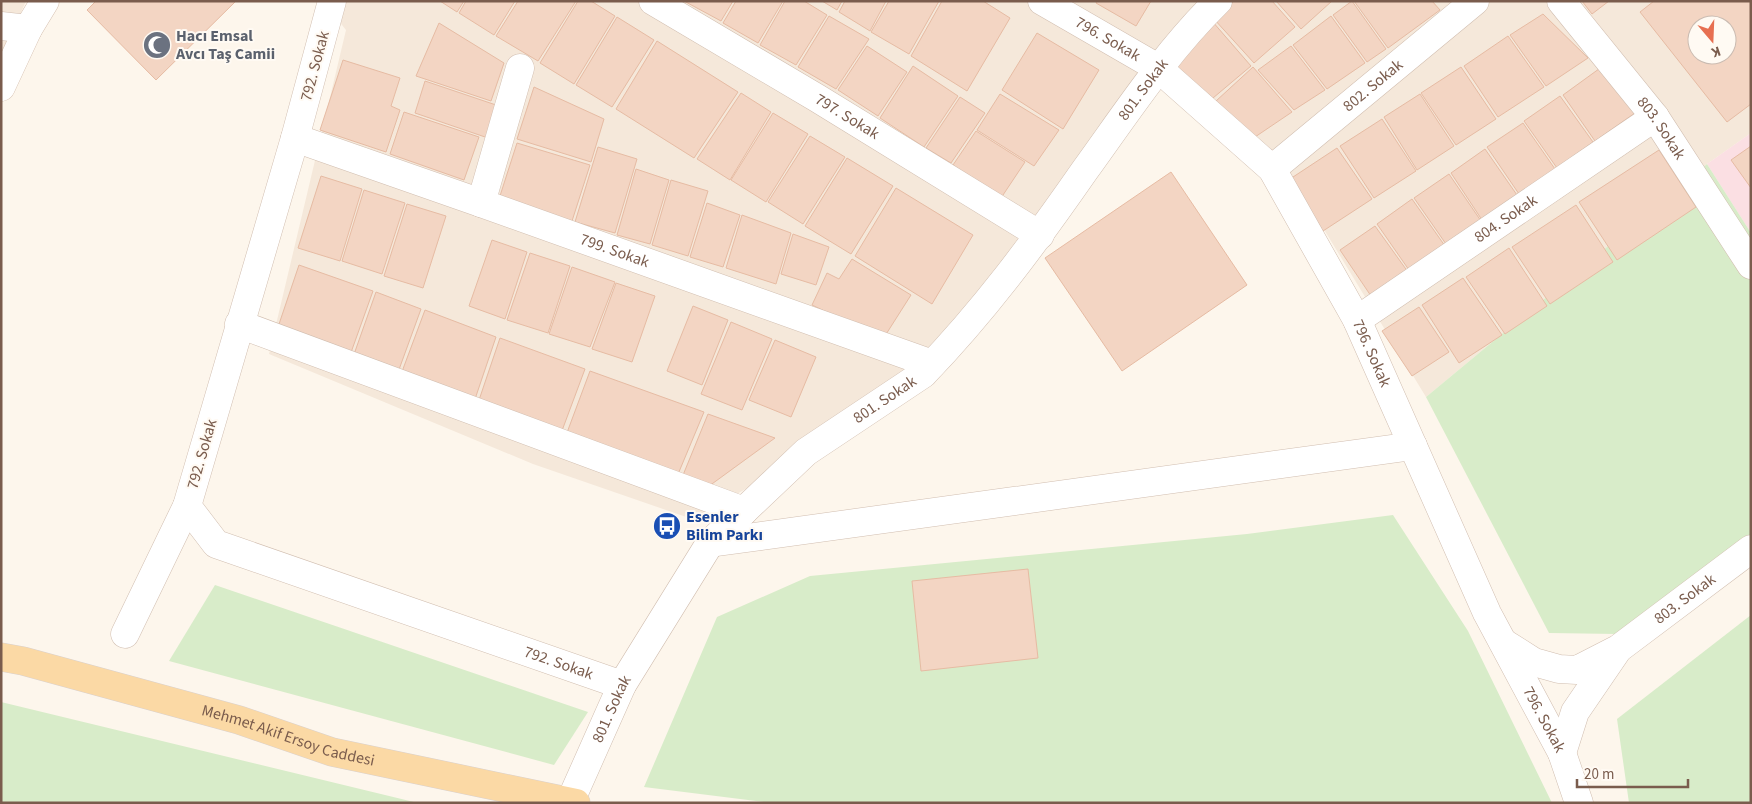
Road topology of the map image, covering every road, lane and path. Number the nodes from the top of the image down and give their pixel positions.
1 (45, 1) edge
2 (332, 1) edge
3 (653, 1) edge
4 (1042, 1) edge
5 (1218, 1) edge
6 (1474, 1) edge
7 (1561, 1) edge
8 (1, 26) edge
9 (28, 29) junction
10 (520, 68) dead end
11 (1158, 68) junction
12 (1, 87) edge
13 (1655, 117) junction
14 (295, 138) junction
15 (1272, 170) junction
16 (481, 203) junction
17 (1040, 235) junction
18 (1751, 265) edge
19 (1357, 320) junction
20 (239, 324) junction
21 (932, 364) junction
22 (1412, 446) junction
23 (187, 506) junction
24 (744, 510) junction
25 (710, 543) junction
26 (1751, 549) edge
27 (125, 634) dead end
28 (1504, 643) junction
29 (1618, 649) junction
30 (1, 657) edge
31 (622, 685) junction
32 (1562, 753) junction
33 (573, 802) edge
34 (1579, 803) edge

1 - 9 street
2 - 14 street, 792. Sokak
3 - 17 street, 797. Sokak
4 - 11 street, 796. Sokak
5 - 11 street, 801. Sokak
6 - 15 street, 802. Sokak
7 - 13 street, 803. Sokak
8 - 9 street
9 - 12 street
10 - 16 street
11 - 15 street, 796. Sokak
11 - 17 street, 801. Sokak
13 - 18 street, 803. Sokak
13 - 19 street, 804. Sokak
14 - 16 street, 799. Sokak
14 - 20 street, 792. Sokak
15 - 19 street, 796. Sokak
16 - 21 street, 799. Sokak
17 - 21 street, 801. Sokak
19 - 22 street, 796. Sokak
20 - 23 street, 792. Sokak
20 - 24 street
21 - 24 street, 801. Sokak
22 - 25 street
22 - 28 street, 796. Sokak
23 - 27 street
23 - 31 street, 792. Sokak
24 - 25 street, 801. Sokak
25 - 31 street, 801. Sokak
26 - 29 street, 803. Sokak
28 - 29 street
28 - 32 street, 796. Sokak
29 - 32 street
30 - 33 main road, Mehmet Akif Ersoy Caddesi
31 - 33 street, 801. Sokak
32 - 34 street, 796. Sokak

